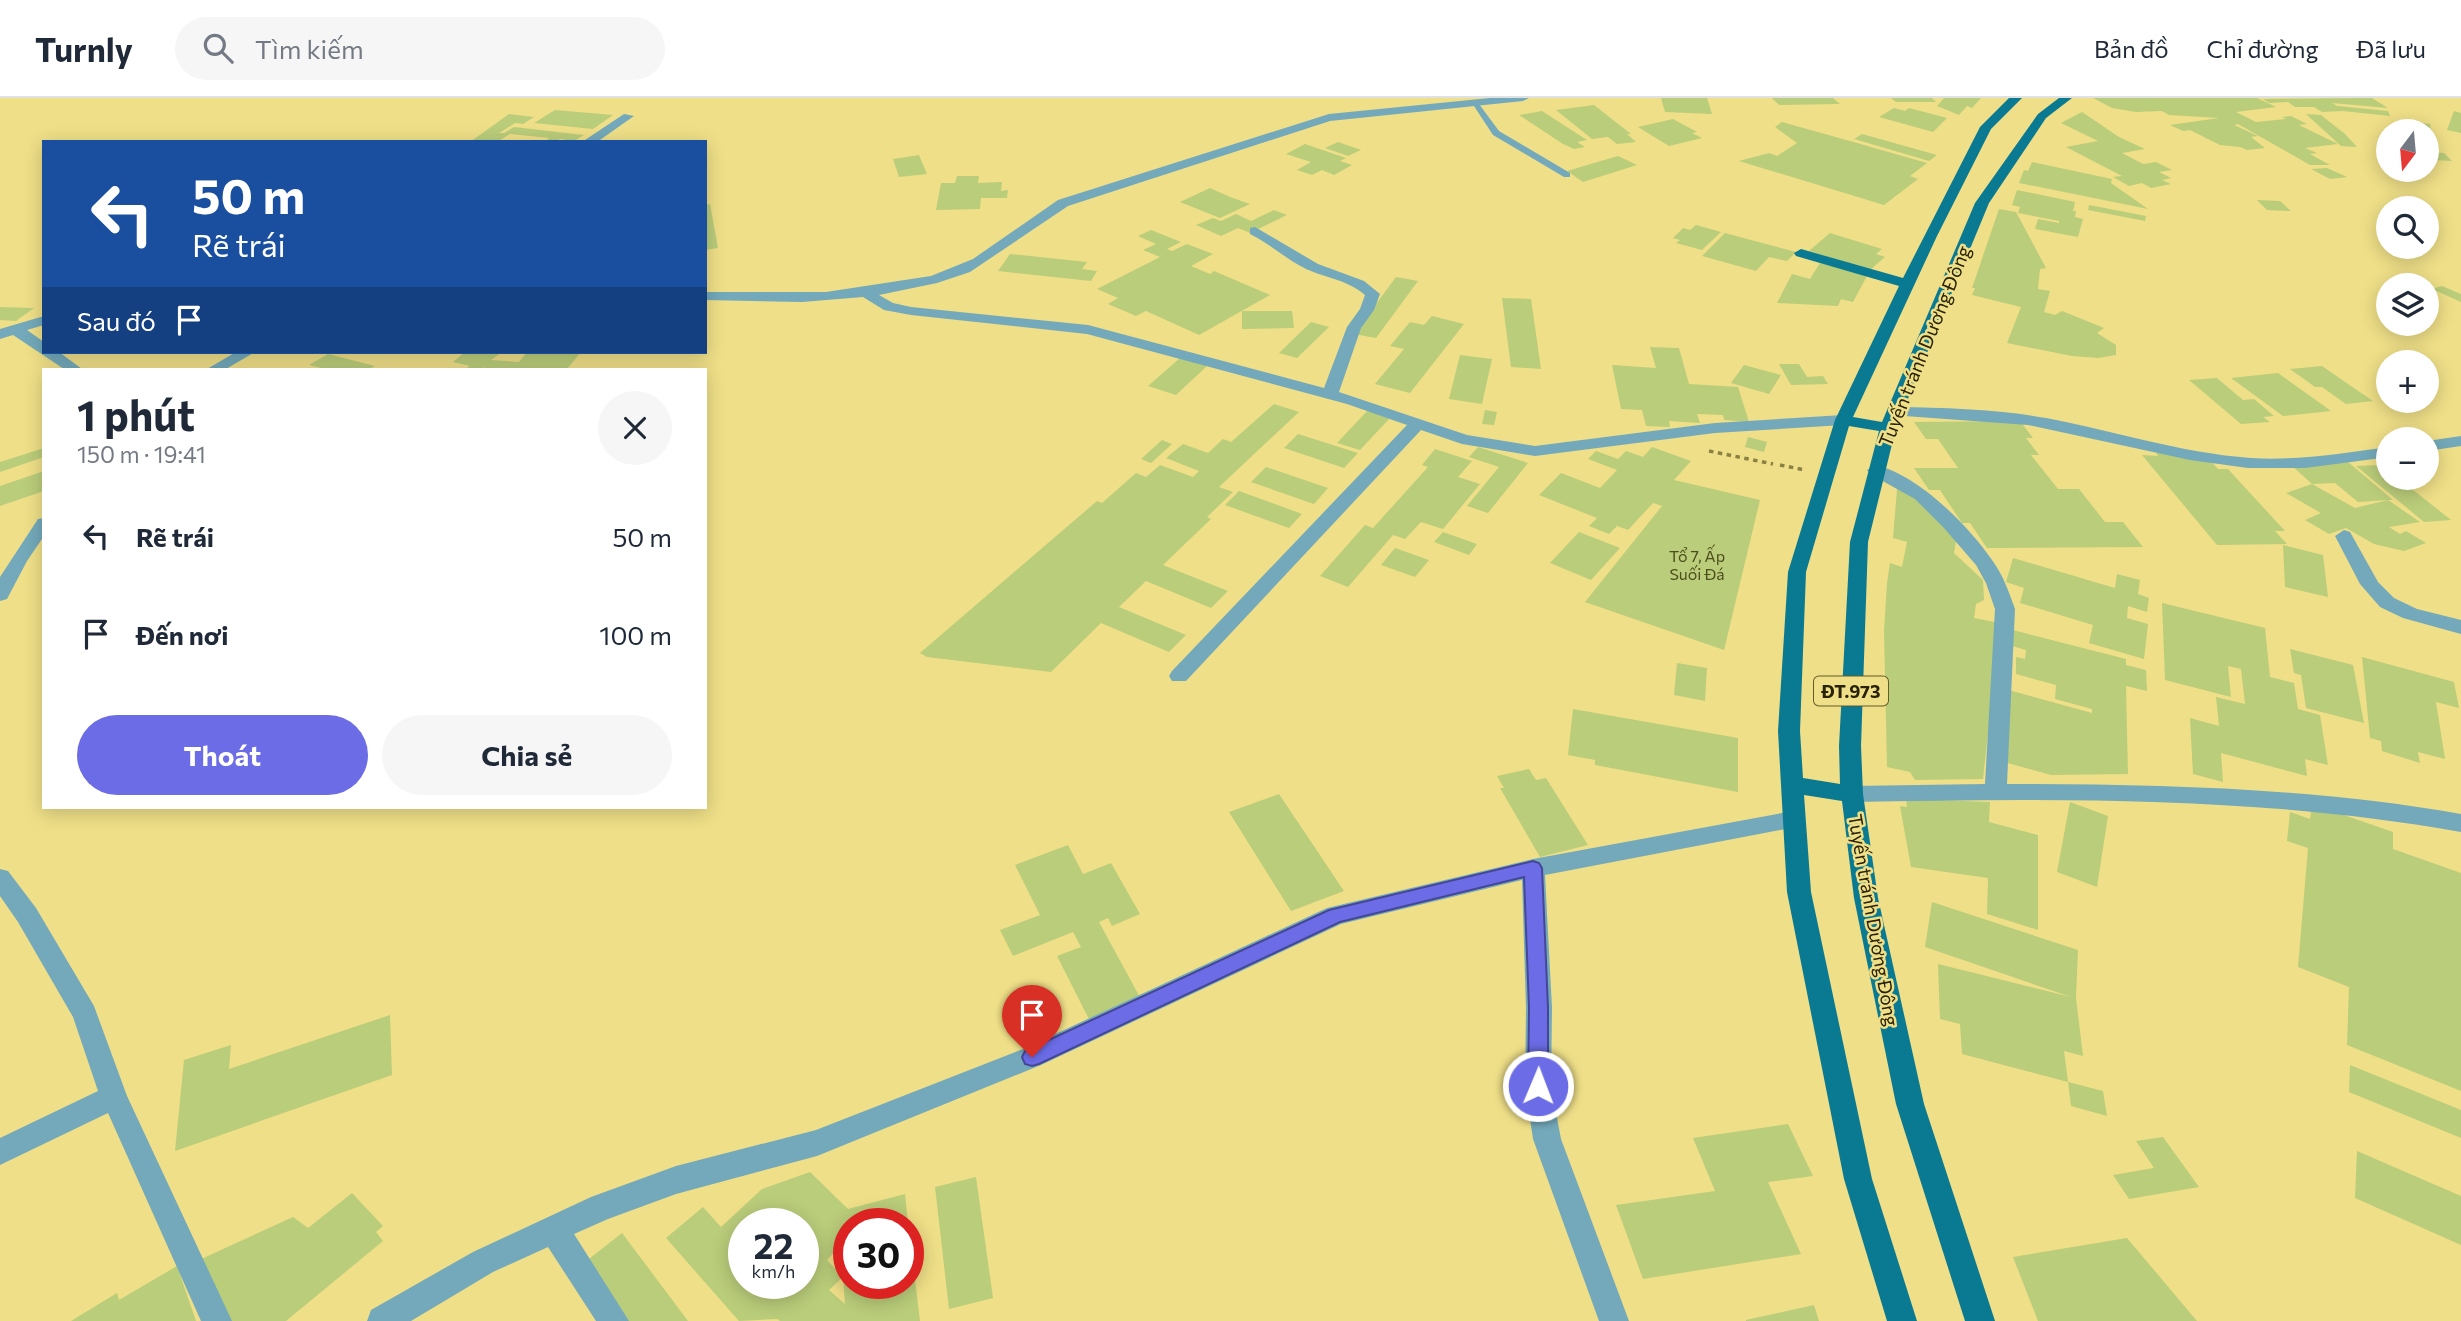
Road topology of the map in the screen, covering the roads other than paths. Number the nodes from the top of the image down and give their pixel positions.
1 (1523, 98) edge
2 (2016, 98) edge
3 (2066, 98) edge
4 (1476, 103) junction
5 (628, 116) dead end
6 (592, 140) edge
7 (1567, 175) dead end
8 (1255, 231) dead end
9 (1801, 253) dead end
10 (1907, 284) junction
11 (866, 293) junction
12 (707, 296) edge
13 (42, 321) edge
14 (8, 331) edge
15 (42, 347) edge
16 (51, 354) edge
17 (243, 354) edge
18 (72, 368) edge
19 (217, 368) edge
20 (1330, 394) junction
21 (1843, 420) junction
22 (1893, 420) junction
23 (1419, 423) junction
24 (2461, 441) edge
25 (2439, 444) edge
26 (2376, 454) edge
27 (1876, 470) junction
28 (42, 526) edge
29 (2344, 536) dead end
30 (18, 560) junction
31 (0, 569) edge
32 (0, 595) edge
33 (2461, 628) edge
34 (1179, 676) dead end
35 (1792, 785) junction
36 (1996, 790) junction
37 (1852, 794) junction
38 (1793, 820) junction
39 (2461, 823) edge
40 (1533, 868) junction
41 (0, 878) edge
42 (114, 1097) junction
43 (0, 1152) edge
44 (554, 1229) junction
45 (216, 1321) edge
46 (382, 1321) edge
47 (614, 1321) edge
48 (1614, 1321) edge
49 (1902, 1321) edge
50 (1980, 1321) edge

1 - 4 street
2 - 10 main road, Tuyến tránh Dương Đông / ĐT.973
3 - 22 main road, Tuyến tránh Dương Đông / ĐT.973
4 - 7 lane
4 - 11 street
5 - 6 street
8 - 20 street
9 - 10 main road
10 - 21 main road, Tuyến tránh Dương Đông / ĐT.973
11 - 12 street
11 - 20 street
13 - 14 street
14 - 15 street
16 - 18 street
17 - 19 street
20 - 23 street
21 - 22 main road
21 - 23 street
21 - 35 main road, Tuyến tránh Dương Đông / ĐT.973
22 - 26 street
22 - 27 main road, Tuyến tránh Dương Đông / ĐT.973
23 - 34 street
24 - 25 street
27 - 36 street
27 - 37 main road, Tuyến tránh Dương Đông / ĐT.973
28 - 30 street
29 - 33 street
30 - 31 street
30 - 32 street
35 - 37 main road
35 - 38 main road, Tuyến tránh Dương Đông / ĐT.973
36 - 37 street
36 - 39 street
37 - 50 main road, Tuyến tránh Dương Đông / ĐT.973
38 - 40 street
38 - 49 main road, Tuyến tránh Dương Đông / ĐT.973
40 - 44 street
40 - 48 street
41 - 42 street
42 - 43 street
42 - 45 street
44 - 46 street
44 - 47 street

